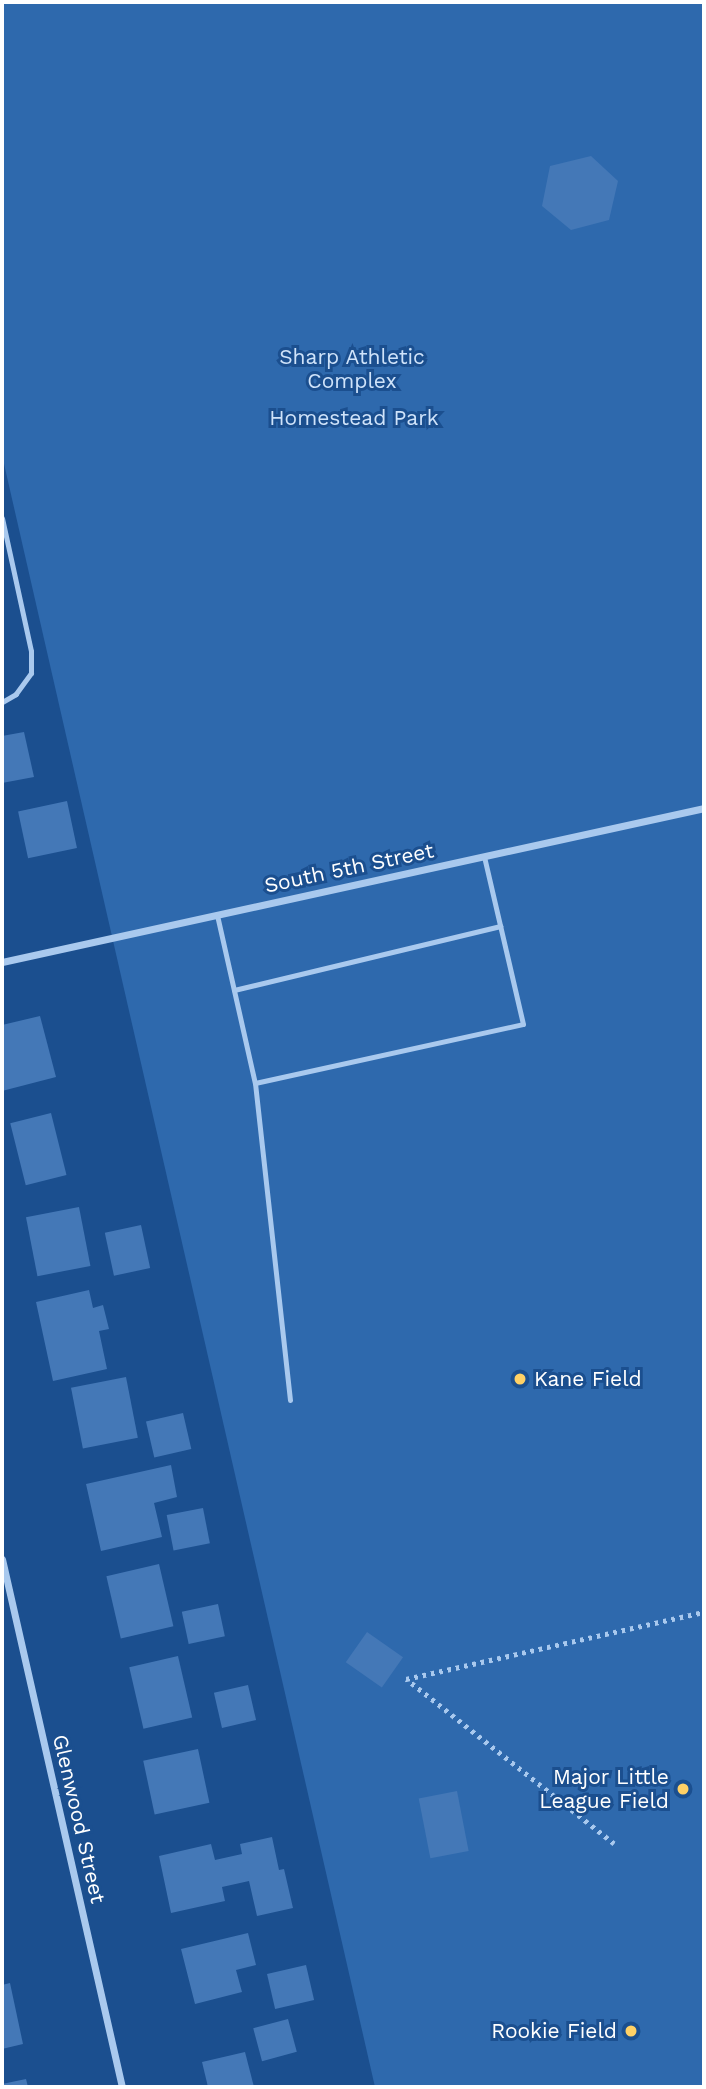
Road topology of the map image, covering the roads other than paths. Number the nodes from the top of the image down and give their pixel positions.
1 (2, 518) edge
2 (2, 702) edge
3 (704, 808) edge
4 (484, 856) junction
5 (217, 915) junction
6 (500, 926) junction
7 (2, 962) edge
8 (234, 990) junction
9 (255, 1083) junction
10 (290, 1399) dead end
11 (2, 1559) edge
12 (122, 2087) edge

1 - 2 lane
3 - 4 street, South 5th Street
4 - 5 street, South 5th Street
4 - 6 lane
5 - 7 street, South 5th Street
5 - 8 lane
6 - 8 lane
6 - 9 lane
8 - 9 lane
9 - 10 lane
11 - 12 street, Glenwood Street

